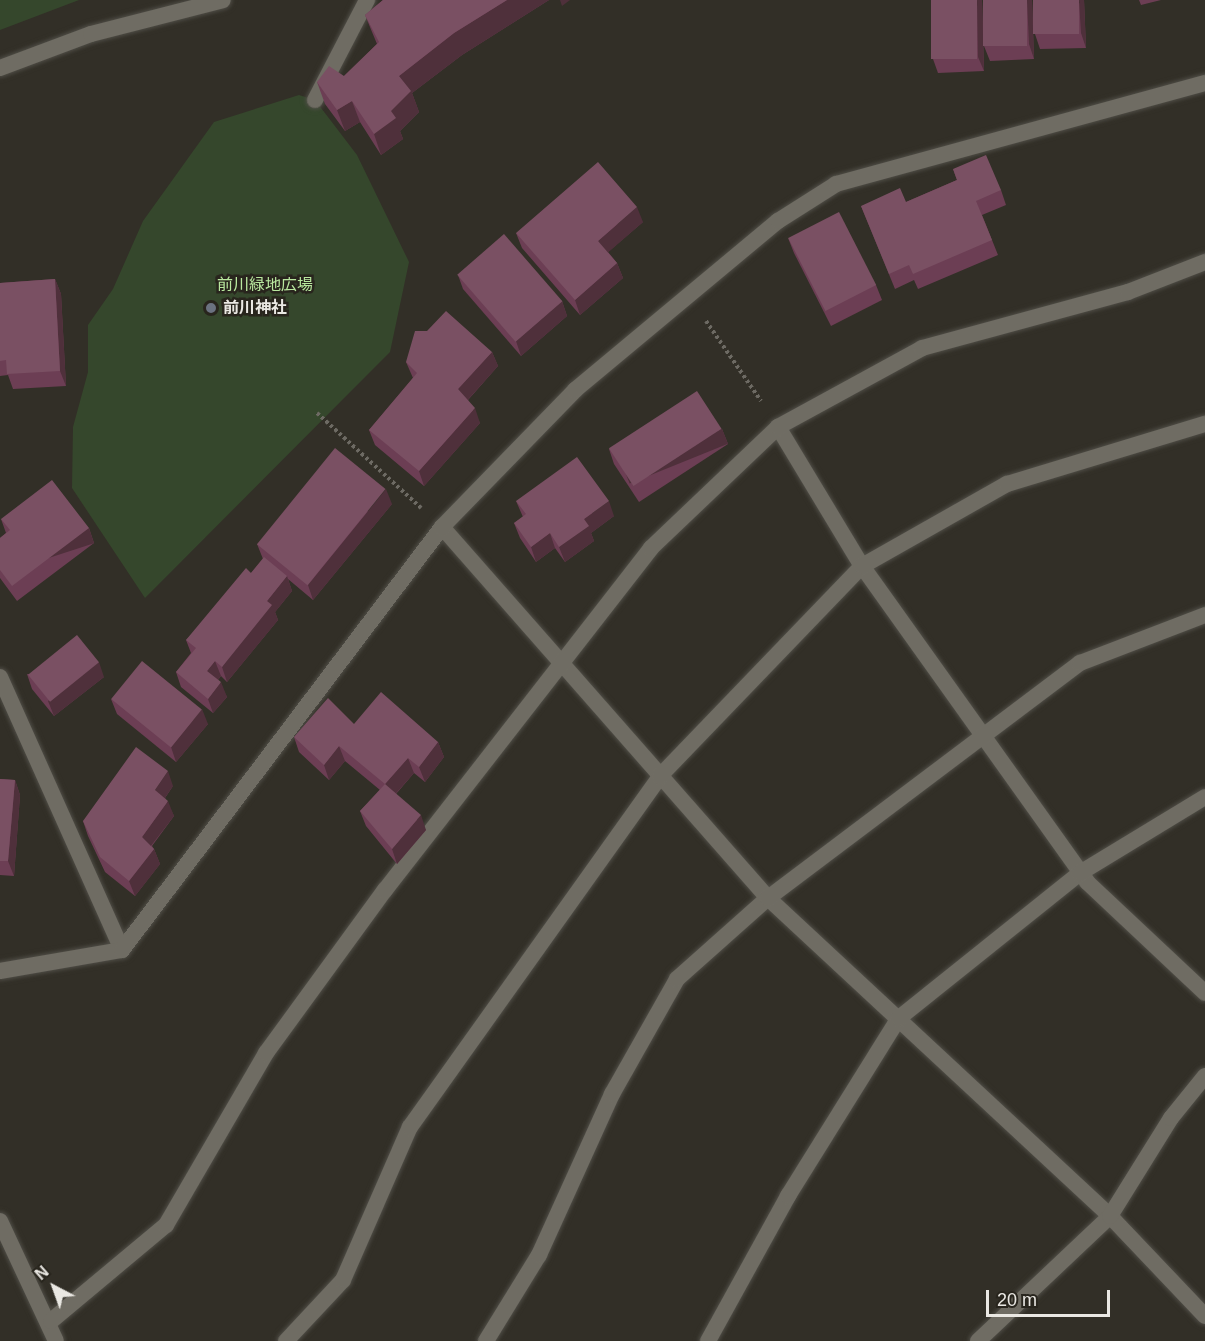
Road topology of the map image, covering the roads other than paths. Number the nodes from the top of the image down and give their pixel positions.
1 (223, 0) edge
2 (367, 0) edge
3 (0, 68) edge
4 (1205, 83) edge
5 (315, 100) dead end
6 (1205, 262) edge
7 (1205, 424) edge
8 (778, 427) junction
9 (442, 527) junction
10 (862, 566) junction
11 (1205, 615) edge
12 (560, 667) junction
13 (0, 677) edge
14 (980, 736) junction
15 (660, 776) junction
16 (1205, 797) edge
17 (1080, 873) junction
18 (768, 898) junction
19 (122, 950) junction
20 (0, 971) edge
21 (1205, 993) edge
22 (899, 1018) junction
23 (1205, 1076) edge
24 (1110, 1216) junction
25 (0, 1221) edge
26 (1205, 1316) edge
27 (51, 1321) junction
28 (56, 1341) edge
29 (286, 1341) edge
30 (486, 1341) edge
31 (708, 1341) edge
32 (978, 1341) edge

1 - 3 street
2 - 5 street
4 - 9 street
6 - 8 street
7 - 10 street
8 - 10 street
8 - 12 street
9 - 12 street
9 - 19 street
10 - 14 street
10 - 15 street
11 - 14 street
12 - 15 street
12 - 27 street
13 - 19 street
14 - 17 street
14 - 18 street
15 - 18 street
15 - 29 street
16 - 17 street
17 - 21 street
17 - 22 street
18 - 22 street
18 - 30 street
19 - 20 street
22 - 24 street
22 - 31 street
23 - 24 street
24 - 26 street
24 - 32 street
25 - 27 street
27 - 28 street

